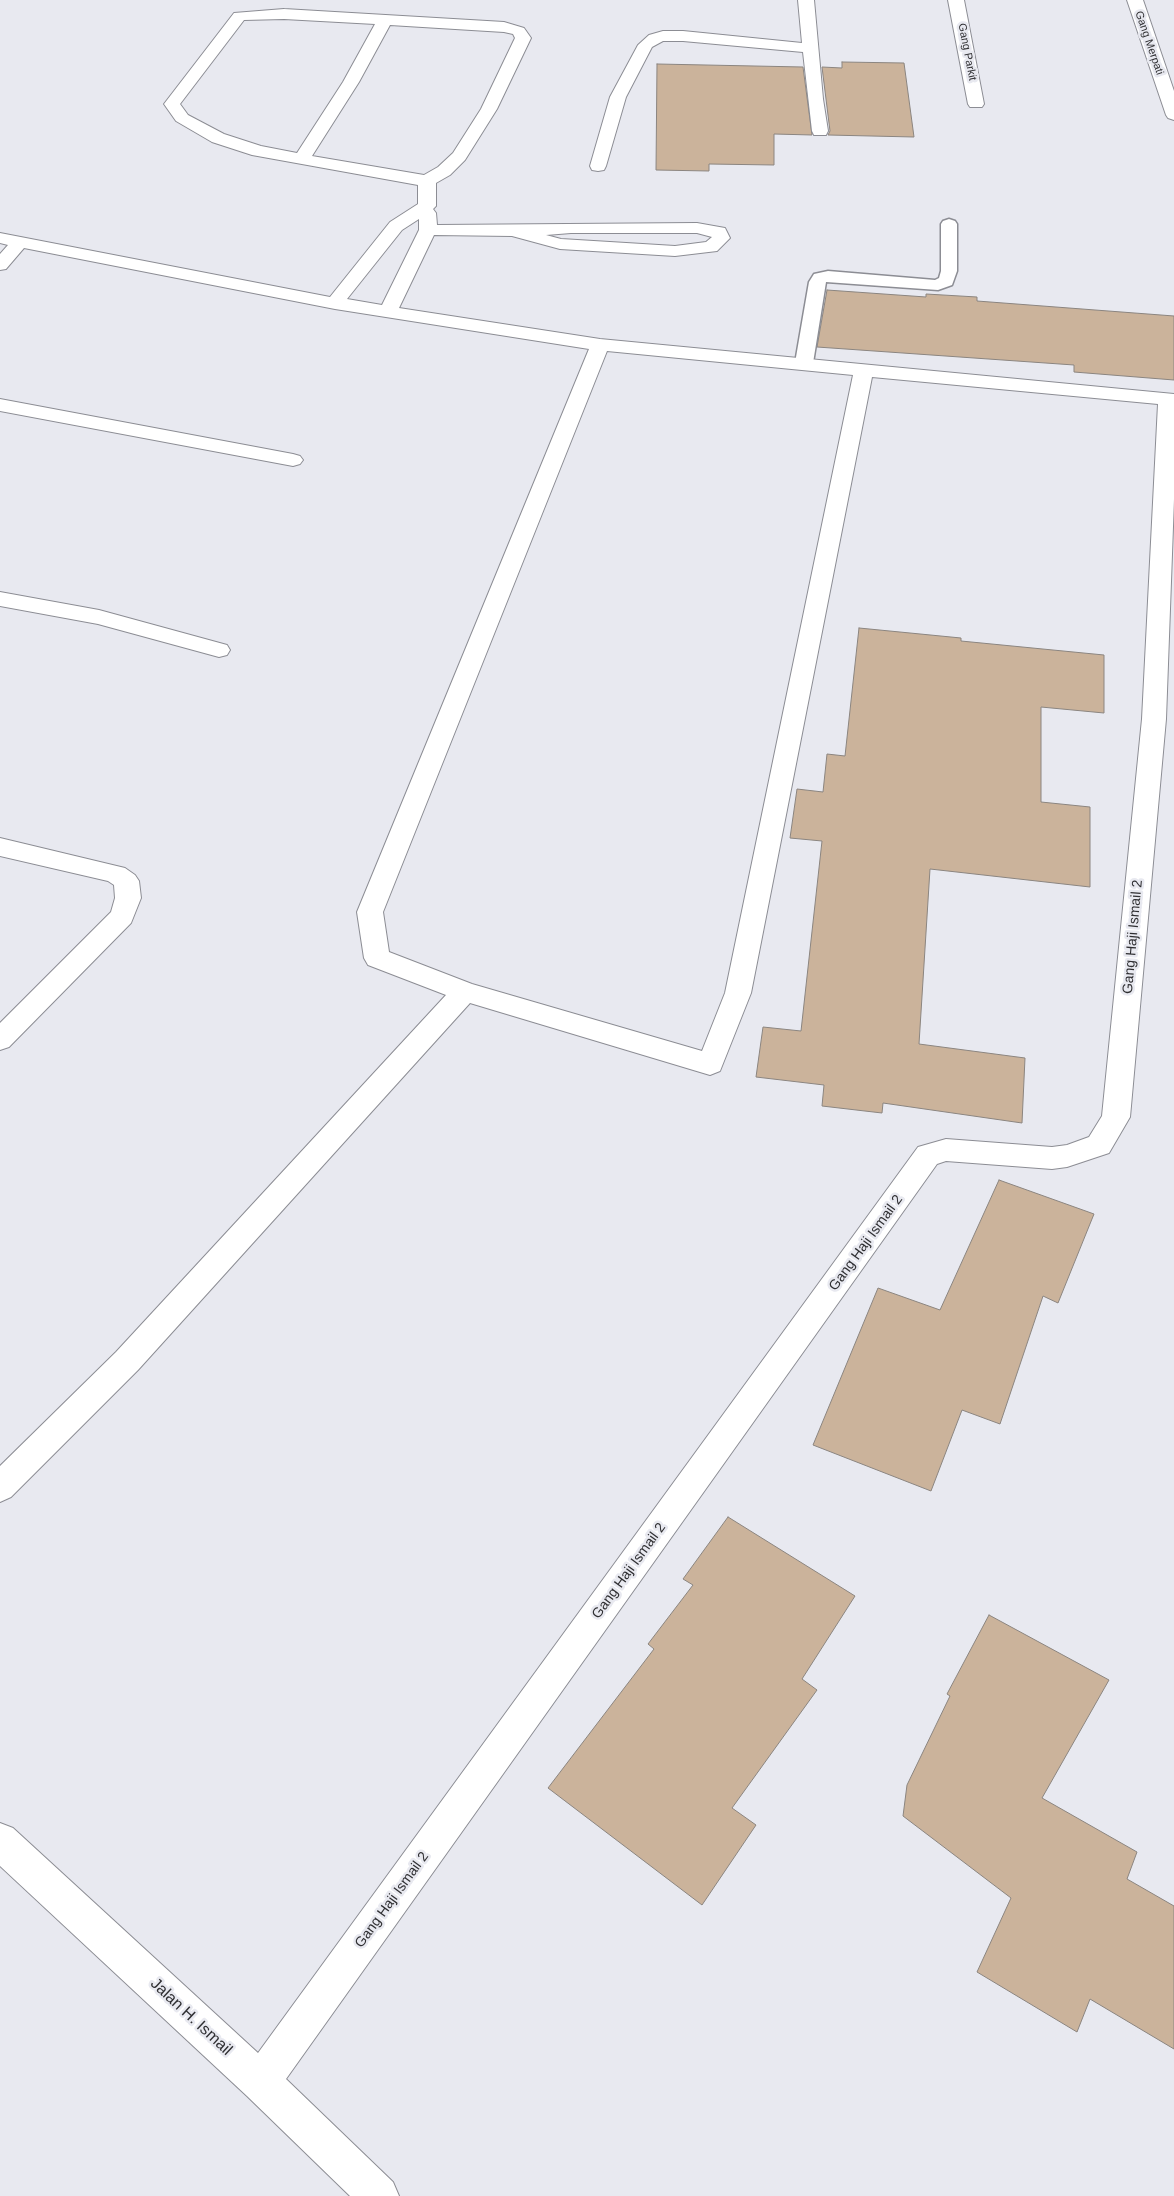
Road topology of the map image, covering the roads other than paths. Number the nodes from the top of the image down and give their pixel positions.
1 (806, 0) edge
2 (956, 0) edge
3 (1134, 0) edge
4 (385, 19) junction
5 (810, 48) junction
6 (976, 104) dead end
7 (1174, 115) edge
8 (820, 131) dead end
9 (302, 158) junction
10 (598, 166) dead end
11 (427, 181) junction
12 (427, 206) junction
13 (949, 224) dead end
14 (428, 230) junction
15 (513, 231) junction
16 (0, 238) edge
17 (20, 242) junction
18 (0, 265) edge
19 (335, 303) junction
20 (388, 311) junction
21 (600, 345) junction
22 (804, 363) junction
23 (864, 370) junction
24 (1171, 399) edge
25 (0, 405) edge
26 (293, 460) dead end
27 (0, 599) edge
28 (219, 650) dead end
29 (0, 848) edge
30 (466, 992) junction
31 (0, 1040) edge
32 (0, 1487) edge
33 (0, 1841) edge
34 (262, 2082) junction
35 (379, 2196) edge

1 - 5 street
2 - 6 street, Gang Parkit
3 - 7 street, Gang Merpati
4 - 9 street
4 - 9 street
4 - 11 street
5 - 8 street
5 - 10 street
9 - 11 street
11 - 12 street
12 - 14 street
12 - 19 street
13 - 22 lane
14 - 15 street
14 - 20 street
15 - 15 street
16 - 17 street
17 - 18 street
17 - 19 street
19 - 20 street
20 - 21 street
21 - 22 street
21 - 30 street
22 - 23 street
23 - 24 street
23 - 30 street
24 - 34 street, Gang Haji Ismail 2
25 - 26 street
27 - 28 street
29 - 31 street
30 - 32 street
33 - 34 street, Jalan H. Ismail
34 - 35 street, Jalan H. Ismail

